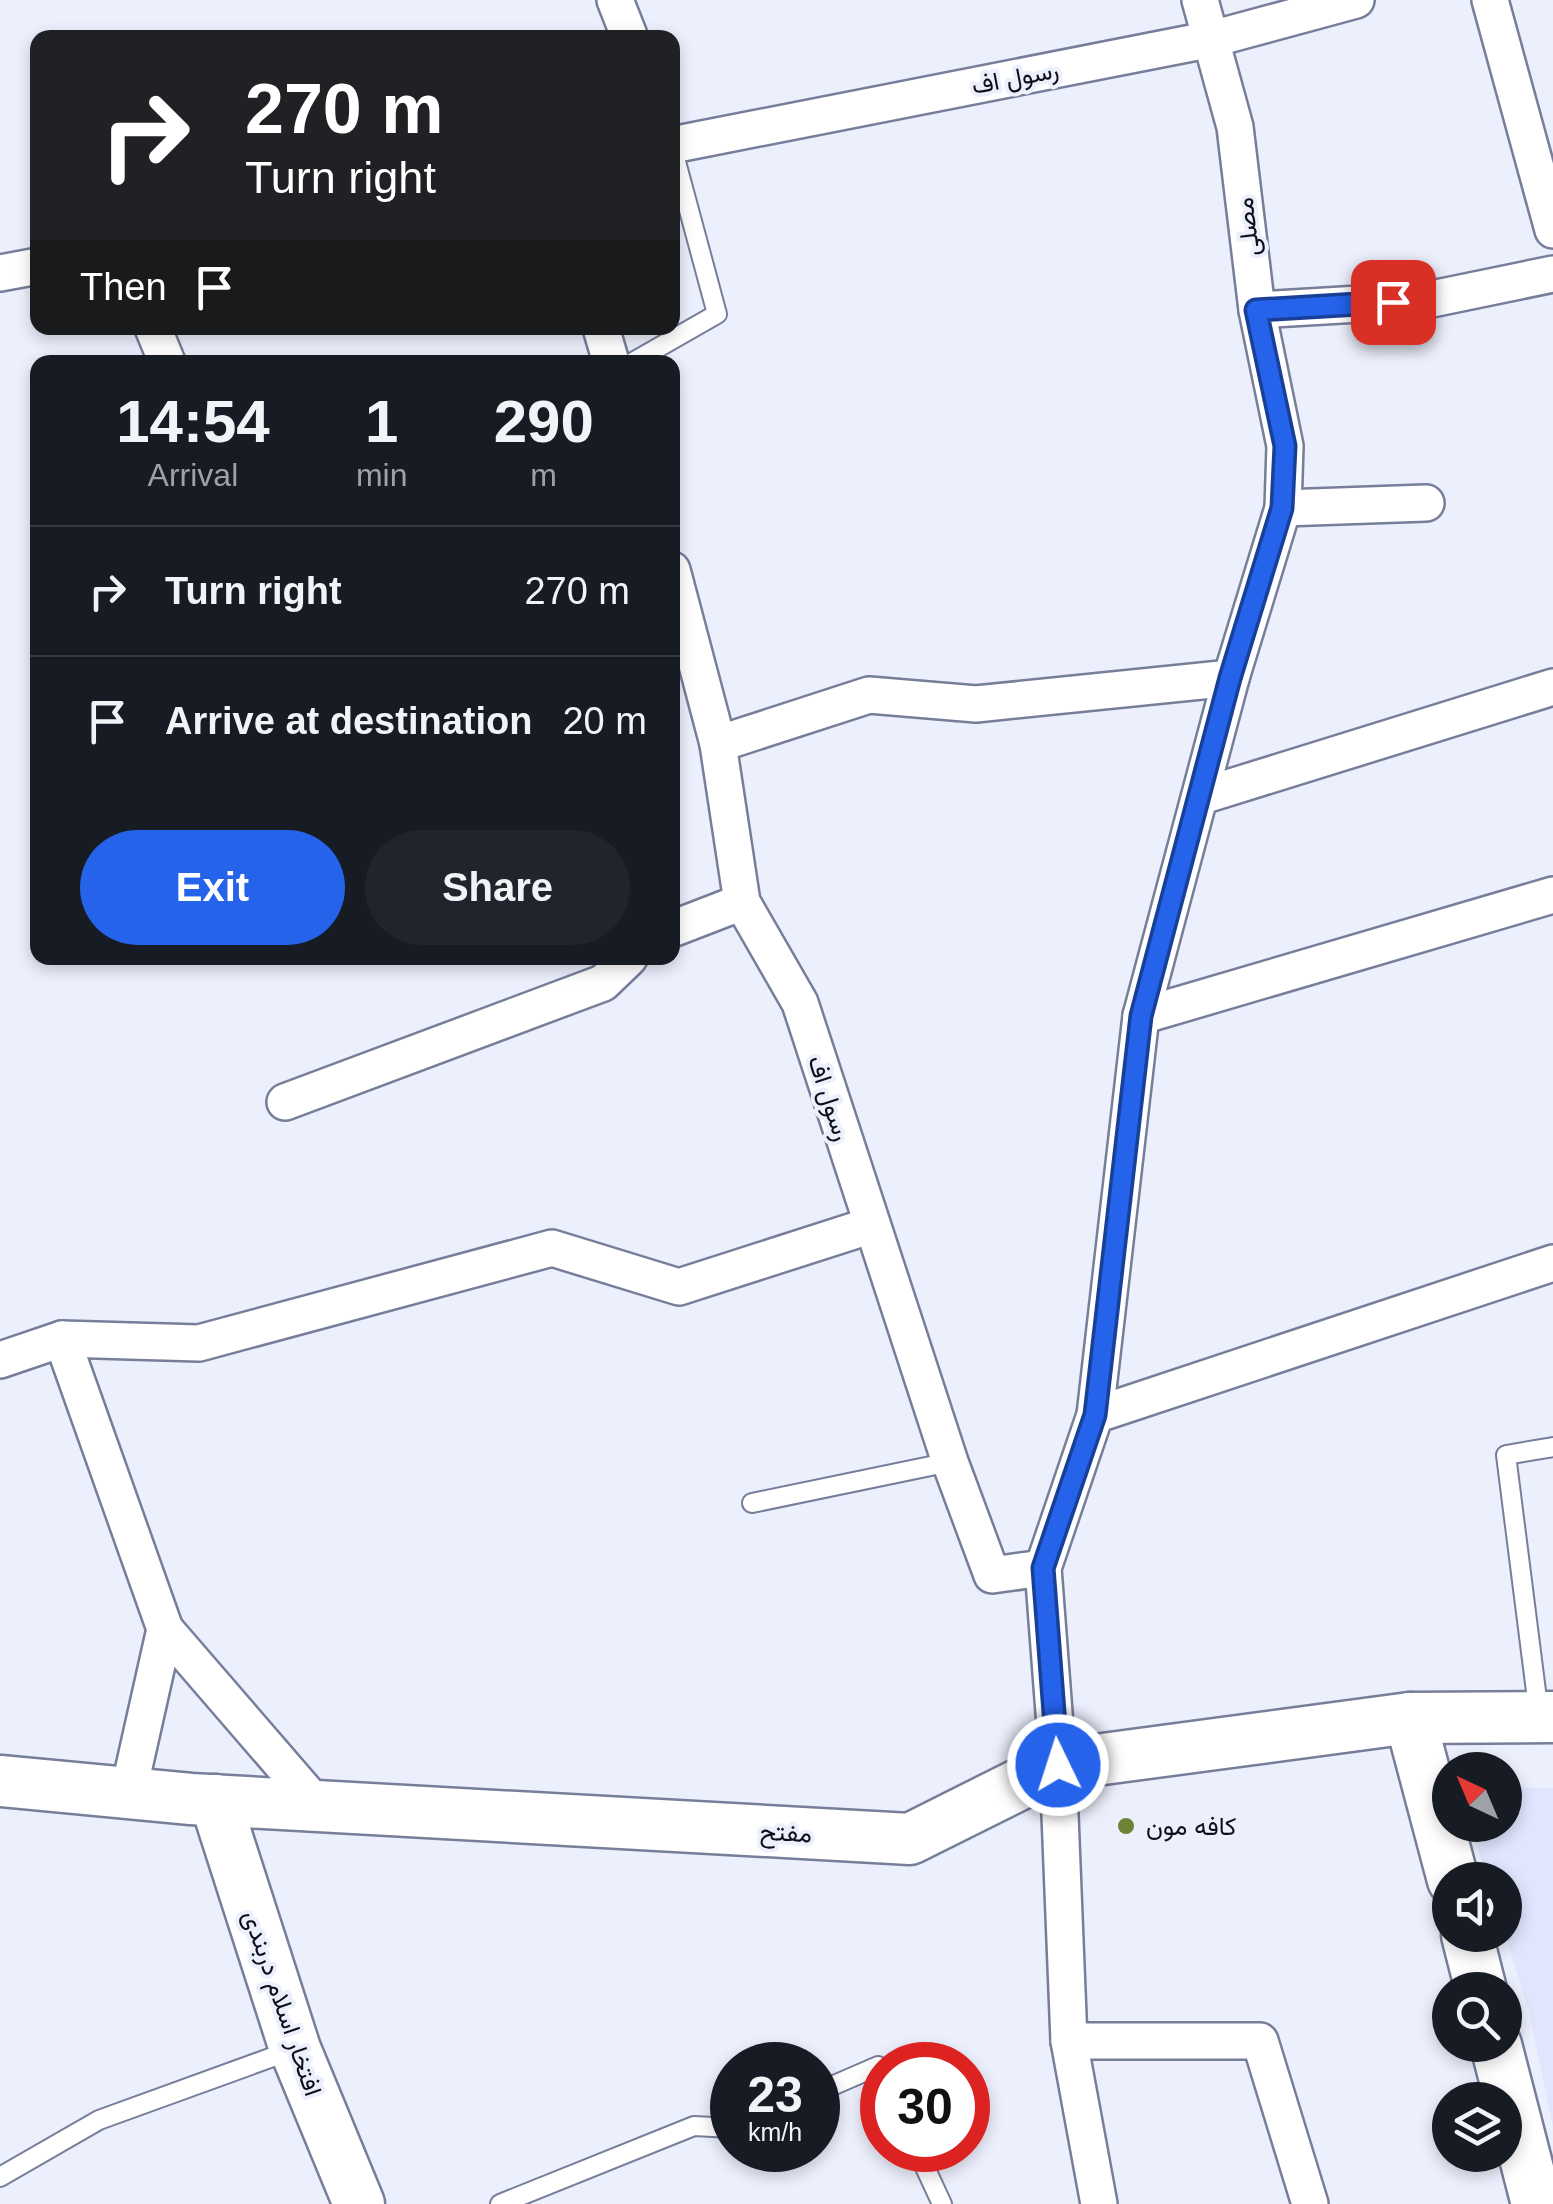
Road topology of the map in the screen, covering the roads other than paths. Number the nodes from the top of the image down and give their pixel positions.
1 (615, 0) edge
2 (1200, 0) edge
3 (1356, 0) edge
4 (1490, 0) edge
5 (627, 30) edge
6 (1212, 38) junction
7 (680, 144) edge
8 (680, 177) edge
9 (1553, 230) edge
10 (30, 267) edge
11 (0, 273) edge
12 (1553, 274) edge
13 (1256, 310) junction
14 (680, 335) edge
15 (680, 335) edge
16 (645, 355) edge
17 (1426, 503) dead end
18 (1282, 508) junction
19 (680, 600) edge
20 (1230, 678) junction
21 (1553, 687) edge
22 (718, 744) junction
23 (1202, 796) junction
24 (1553, 896) edge
25 (742, 902) junction
26 (680, 926) edge
27 (621, 965) edge
28 (1141, 1016) junction
29 (285, 1102) dead end
30 (872, 1225) junction
31 (1553, 1263) edge
32 (62, 1339) junction
33 (0, 1360) edge
34 (1095, 1415) junction
35 (1553, 1447) edge
36 (950, 1462) junction
37 (752, 1503) dead end
38 (1043, 1568) junction
39 (165, 1629) junction
40 (1546, 1716) edge
41 (1410, 1718) junction
42 (1058, 1765) junction
43 (0, 1781) edge
44 (128, 1794) junction
45 (215, 1800) junction
46 (317, 1805) junction
47 (1448, 1862) edge
48 (1070, 2040) junction
49 (295, 2049) junction
50 (1500, 2062) edge
51 (710, 2127) edge
52 (927, 2172) edge
53 (0, 2177) edge
54 (359, 2204) edge
55 (500, 2204) edge
56 (942, 2204) edge
57 (1099, 2204) edge
58 (1310, 2204) edge
59 (1537, 2204) edge

1 - 5 street
2 - 6 street, مصلی
3 - 6 street, رسول اف
4 - 9 street
6 - 7 street, رسول اف
6 - 13 street, مصلی
8 - 14 lane
10 - 11 street
12 - 13 street
13 - 18 street, مصلی
15 - 16 lane
17 - 18 street
18 - 20 street, مصلی
19 - 22 street, رسول اف
20 - 22 street
20 - 23 street, مصلی
21 - 23 street
22 - 25 street, رسول اف
23 - 28 street, مصلی
24 - 28 street
25 - 26 street
25 - 30 street, رسول اف
27 - 29 street
28 - 34 street, مصلی
30 - 32 street
30 - 36 street, رسول اف
31 - 34 street
32 - 33 street
32 - 39 street
34 - 38 street, مصلی
35 - 40 lane
36 - 37 lane
36 - 38 street, رسول اف
38 - 42 street, مصلی
39 - 44 street
39 - 46 street
40 - 41 main road, مفتح
41 - 42 main road, مفتح
41 - 47 main road
42 - 46 main road, مفتح
42 - 48 street, مصلی
43 - 44 main road, مفتح
44 - 45 main road, مفتح
45 - 46 main road, مفتح
45 - 49 main road, افتخار اسلام دربندی
48 - 57 street, مصلی
48 - 58 street
49 - 53 lane
49 - 54 main road, افتخار اسلام دربندی
50 - 59 main road
51 - 55 lane
52 - 56 lane

